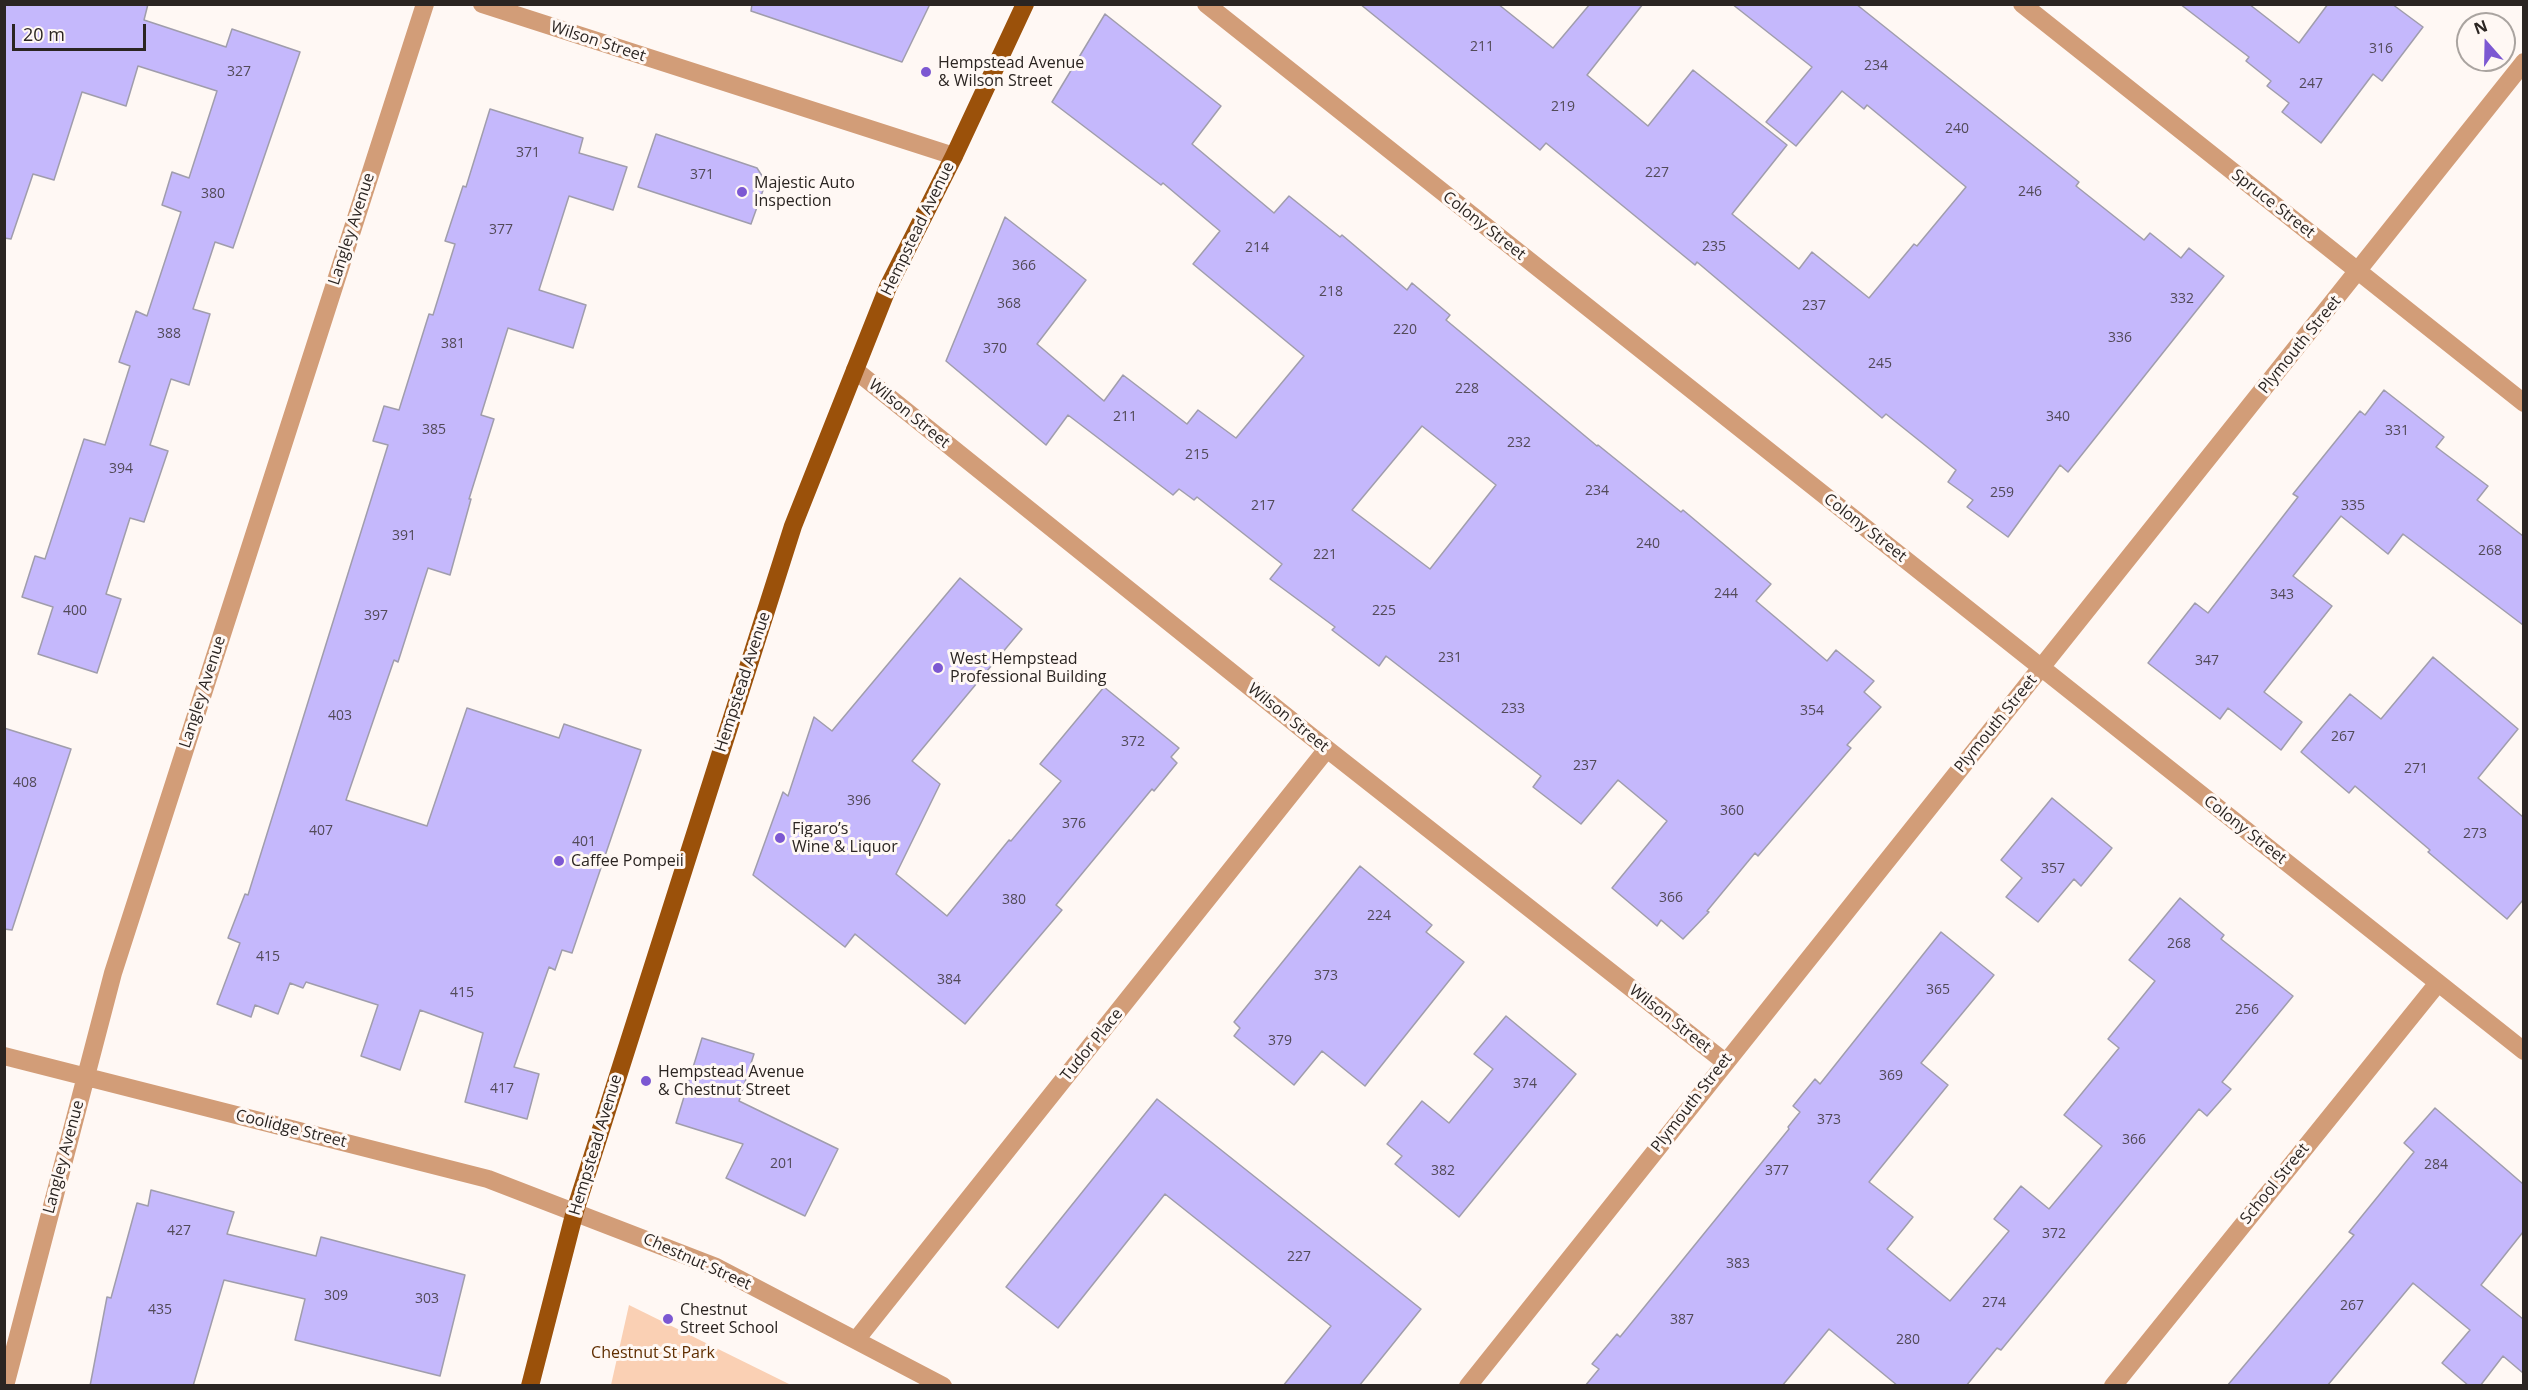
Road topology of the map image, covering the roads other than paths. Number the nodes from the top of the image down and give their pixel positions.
1 (425, 4) edge
2 (482, 4) edge
3 (1025, 4) edge
4 (1206, 4) edge
5 (2022, 4) edge
6 (2523, 62) edge
7 (954, 156) junction
8 (2358, 272) junction
9 (855, 370) junction
10 (2523, 403) edge
11 (2041, 668) junction
12 (1327, 749) junction
13 (2438, 983) junction
14 (2523, 1051) edge
15 (4, 1056) edge
16 (1725, 1062) junction
17 (85, 1077) junction
18 (575, 1211) junction
19 (856, 1340) junction
20 (5, 1386) edge
21 (530, 1386) edge
22 (943, 1386) edge
23 (1468, 1386) edge
24 (2113, 1386) edge

1 - 17 street, Langley Avenue
2 - 7 street, Wilson Street
3 - 7 main road, Hempstead Avenue
4 - 11 street, Colony Street
5 - 8 street, Spruce Street
6 - 8 street, Plymouth Street
7 - 9 main road, Hempstead Avenue
8 - 10 street, Spruce Street
8 - 11 street, Plymouth Street
9 - 12 street, Wilson Street
9 - 18 main road, Hempstead Avenue
11 - 13 street, Colony Street
11 - 16 street, Plymouth Street
12 - 16 street, Wilson Street
12 - 19 street, Tudor Place
13 - 14 street, Colony Street
13 - 24 street, School Street
15 - 17 street, Coolidge Street
16 - 23 street, Plymouth Street
17 - 18 street, Coolidge Street
17 - 20 street, Langley Avenue
18 - 19 street, Chestnut Street
18 - 21 main road, Hempstead Avenue
19 - 22 street, Chestnut Street

